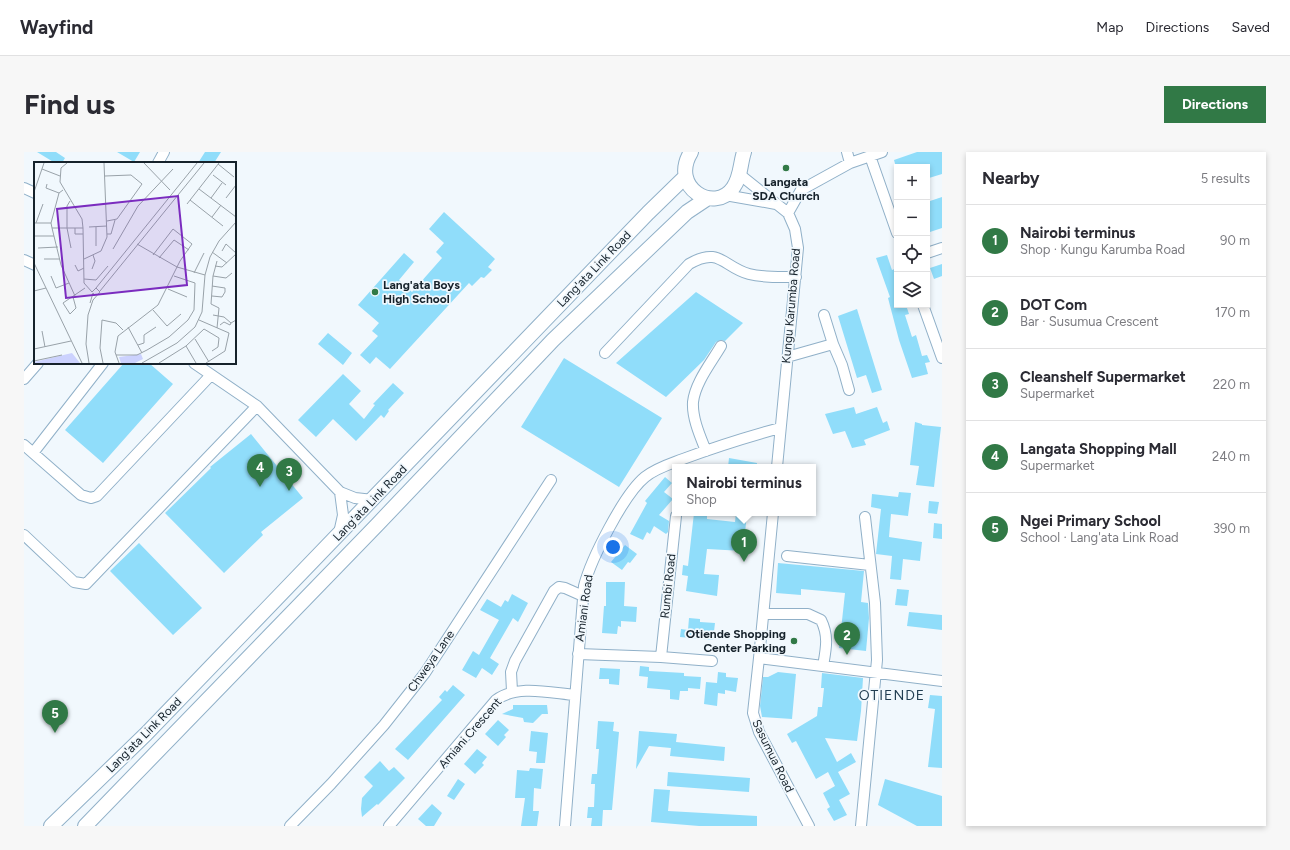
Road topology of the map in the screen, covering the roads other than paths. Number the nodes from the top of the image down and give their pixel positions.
1 (164, 152) edge
2 (691, 152) edge
3 (732, 152) edge
4 (744, 152) edge
5 (847, 152) edge
6 (882, 152) edge
7 (870, 156) junction
8 (159, 162) edge
9 (850, 163) junction
10 (739, 170) junction
11 (685, 176) junction
12 (24, 188) edge
13 (34, 193) edge
14 (725, 195) junction
15 (708, 198) junction
16 (778, 204) junction
17 (788, 213) junction
18 (894, 224) edge
19 (942, 248) edge
20 (930, 252) edge
21 (24, 260) edge
22 (34, 265) edge
23 (796, 277) junction
24 (924, 308) edge
25 (824, 315) dead end
26 (833, 344) junction
27 (721, 346) dead end
28 (605, 353) dead end
29 (787, 357) junction
30 (942, 358) edge
31 (37, 364) edge
32 (102, 364) edge
33 (195, 364) edge
34 (211, 375) junction
35 (24, 379) edge
36 (849, 390) dead end
37 (257, 406) junction
38 (780, 428) junction
39 (24, 445) edge
40 (706, 451) junction
41 (32, 453) junction
42 (777, 464) edge
43 (551, 480) dead end
44 (340, 492) junction
45 (373, 500) junction
46 (676, 516) dead end
47 (773, 516) edge
48 (865, 517) dead end
49 (24, 535) edge
50 (339, 535) junction
51 (788, 556) dead end
52 (870, 565) junction
53 (583, 596) junction
54 (764, 614) junction
55 (578, 654) junction
56 (661, 657) junction
57 (759, 658) junction
58 (712, 661) dead end
59 (823, 666) junction
60 (876, 672) junction
61 (942, 681) edge
62 (512, 691) junction
63 (575, 695) junction
64 (51, 826) edge
65 (85, 826) edge
66 (290, 826) edge
67 (389, 826) edge
68 (565, 826) edge
69 (809, 826) edge
70 (860, 826) edge

1 - 8 street
2 - 11 main road
3 - 10 main road
4 - 10 main road
5 - 9 street
6 - 7 street
7 - 9 street
7 - 18 street
9 - 17 street
10 - 14 main road
10 - 16 street, Kungu Karumba Road
11 - 15 main road
11 - 45 main road, Lang'ata Link Road
12 - 13 street
14 - 15 main road
14 - 16 street
15 - 65 main road, Lang'ata Link Road
16 - 17 street, Kungu Karumba Road
17 - 23 street, Kungu Karumba Road
19 - 20 street
21 - 22 street
23 - 28 street
23 - 29 street, Kungu Karumba Road
24 - 30 street
25 - 26 street
26 - 29 street
26 - 36 street
27 - 40 street
29 - 38 street, Kungu Karumba Road
31 - 35 street
32 - 41 street
33 - 34 street
34 - 37 street
34 - 41 street
37 - 44 street
37 - 49 street
38 - 40 street, Amiani Road
38 - 42 street, Kungu Karumba Road
39 - 41 street
40 - 53 street, Amiani Road
43 - 66 street, Chweya Lane
44 - 45 street
44 - 50 street
45 - 50 main road, Lang'ata Link Road
46 - 56 street, Rumbi Road
47 - 54 street
48 - 52 street
50 - 64 main road, Lang'ata Link Road
51 - 52 street
52 - 60 street
53 - 55 street, Amiani Road
53 - 62 street
54 - 57 street, Sasumua Road
54 - 59 street
55 - 56 street
55 - 63 street, Amiani Road
56 - 58 street
57 - 59 street
57 - 69 street, Sasumua Road
59 - 60 street
60 - 61 street
60 - 70 street
62 - 63 street, Amiani Crescent
62 - 67 street, Amiani Crescent
63 - 68 street, Amiani Road

